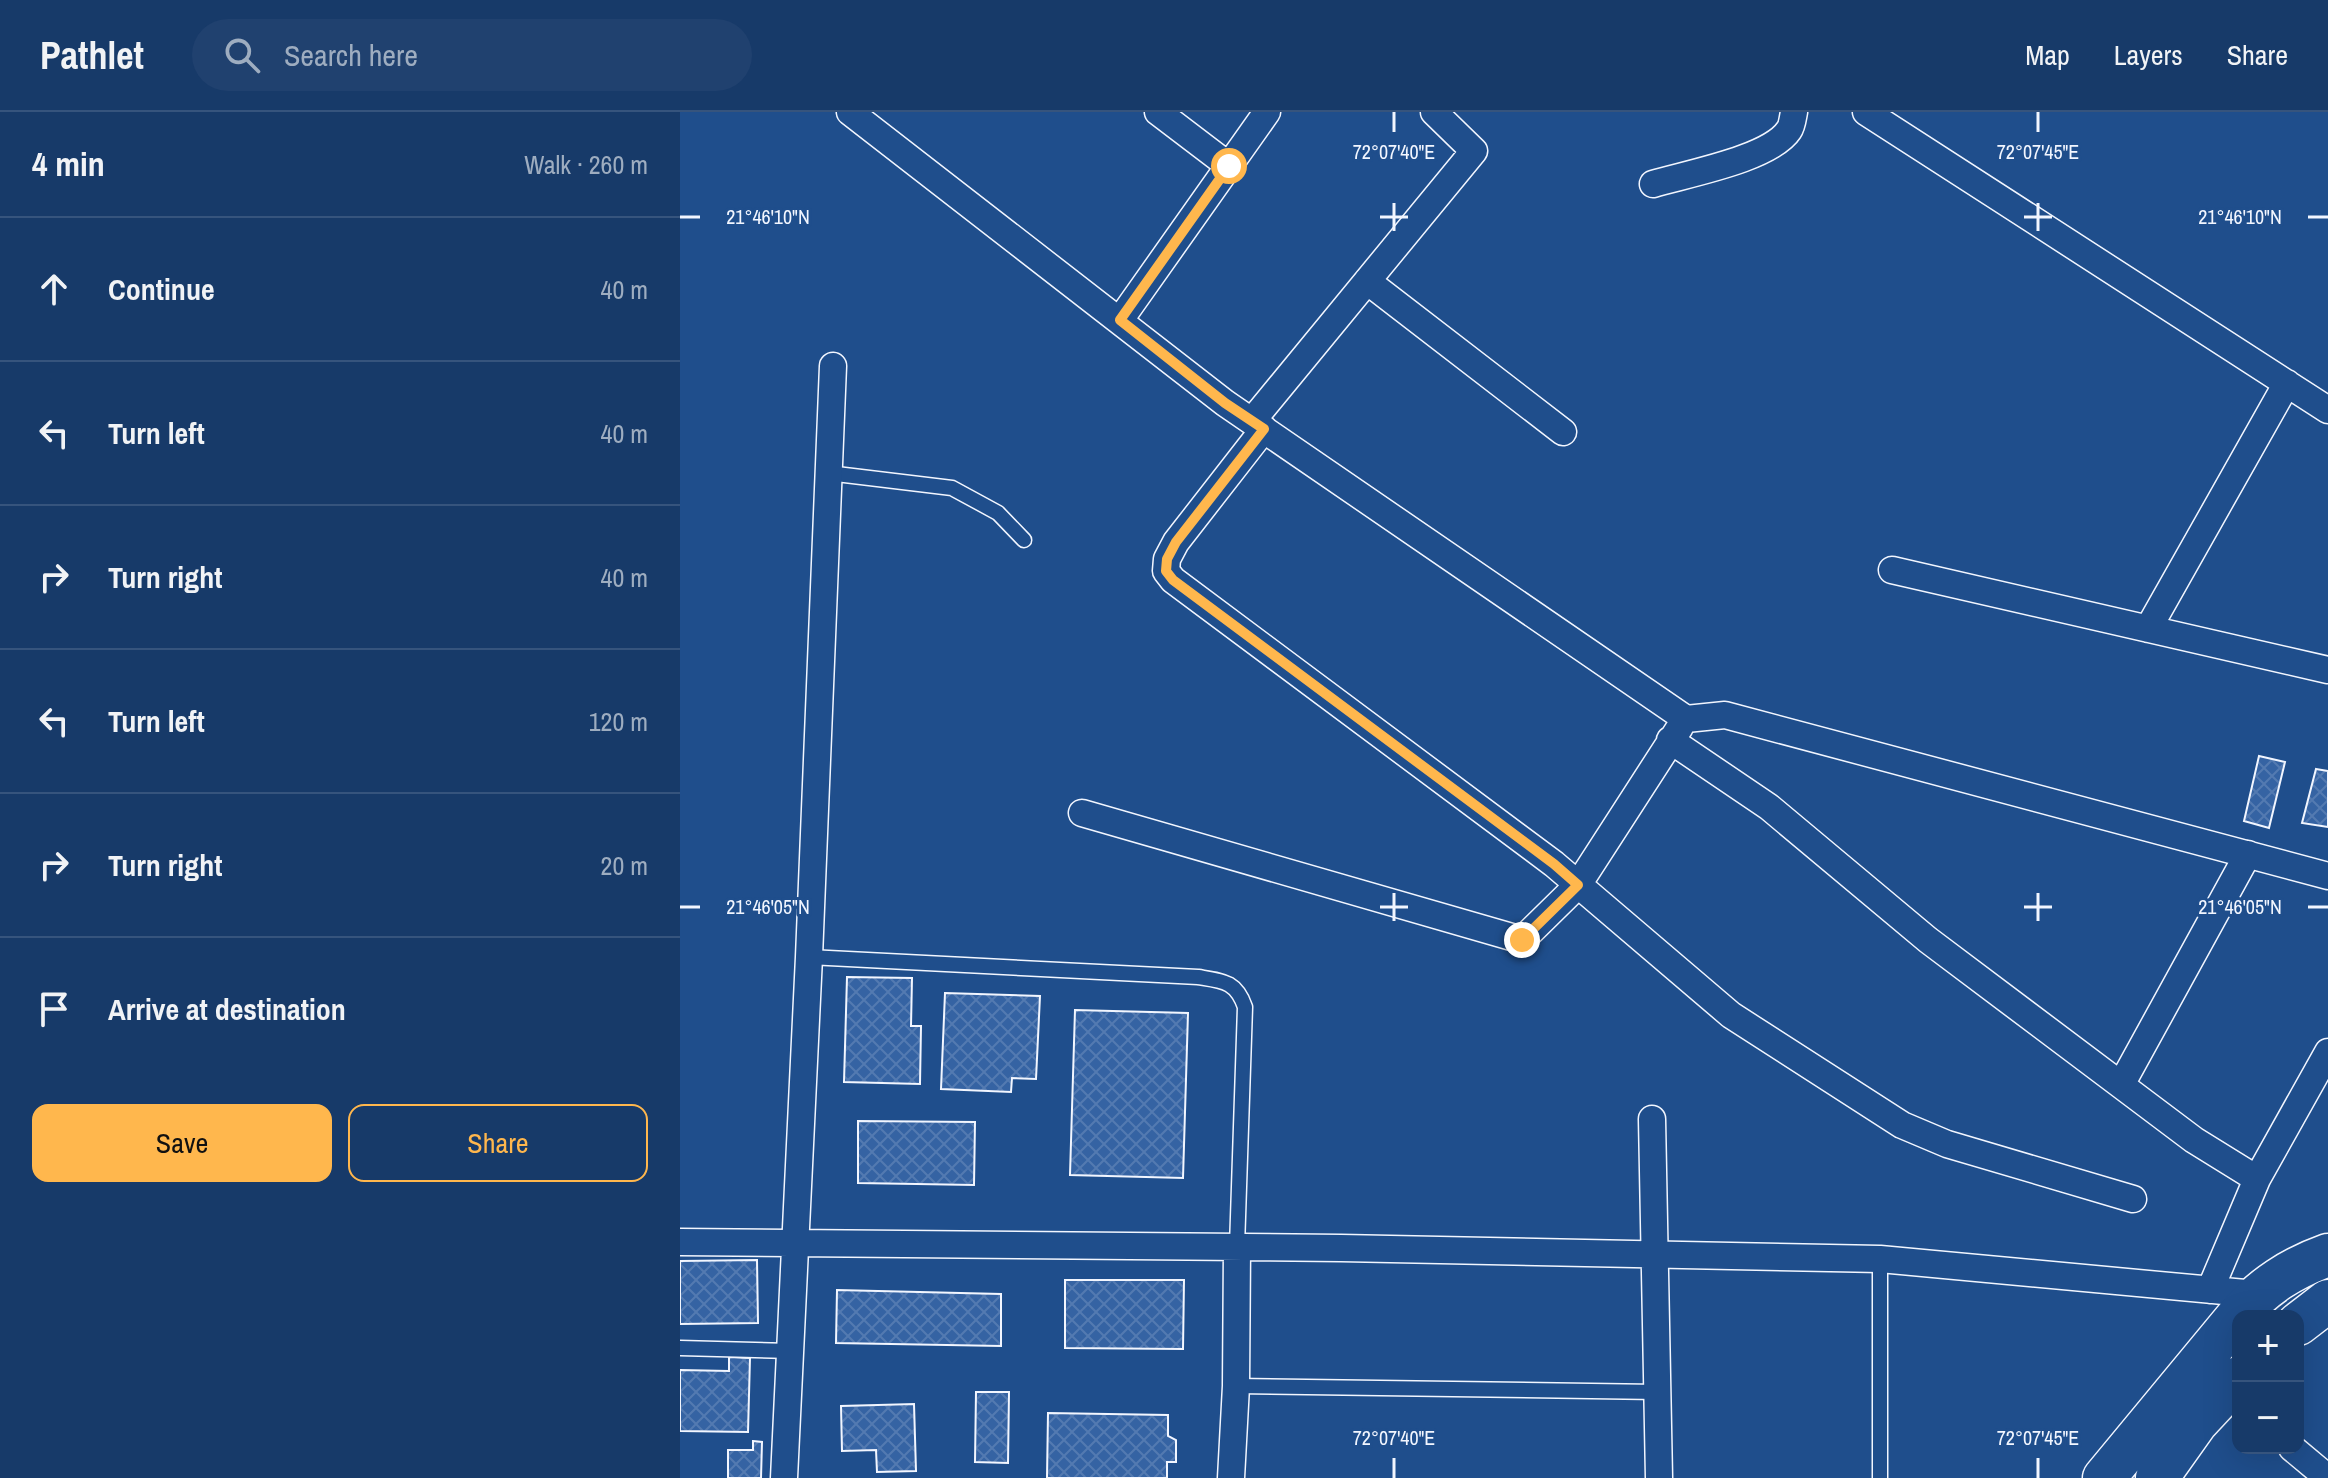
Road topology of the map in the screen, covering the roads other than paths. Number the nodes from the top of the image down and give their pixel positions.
1 (850, 112) edge
2 (1158, 112) edge
3 (1267, 112) edge
4 (1434, 112) edge
5 (1794, 112) edge
6 (1866, 112) edge
7 (1229, 166) junction
8 (1653, 184) dead end
9 (1367, 281) junction
10 (1120, 320) junction
11 (833, 366) dead end
12 (2287, 383) junction
13 (2328, 410) edge
14 (1258, 425) junction
15 (1563, 432) dead end
16 (828, 473) junction
17 (1024, 540) dead end
18 (1892, 570) dead end
19 (2148, 629) junction
20 (2328, 670) edge
21 (1678, 730) junction
22 (1082, 813) dead end
23 (2248, 854) junction
24 (2328, 876) edge
25 (1578, 885) junction
26 (809, 957) junction
27 (2328, 1052) edge
28 (2121, 1085) junction
29 (1652, 1119) dead end
30 (2257, 1179) junction
31 (2133, 1199) dead end
32 (680, 1242) edge
33 (795, 1243) junction
34 (1237, 1247) junction
35 (1656, 1254) junction
36 (2328, 1255) edge
37 (1880, 1259) junction
38 (2328, 1301) edge
39 (2235, 1304) edge
40 (2304, 1319) edge
41 (680, 1348) edge
42 (790, 1351) junction
43 (1236, 1386) junction
44 (1658, 1392) junction
45 (2232, 1392) edge
46 (2299, 1454) edge
47 (784, 1478) edge
48 (1231, 1478) edge
49 (1659, 1478) edge
50 (1880, 1478) edge
51 (2104, 1478) edge
52 (2157, 1478) edge
53 (2328, 1478) edge

1 - 10 street
2 - 7 street
3 - 7 street
4 - 9 street
5 - 8 street
6 - 12 street
7 - 10 street
9 - 14 street
9 - 15 street
10 - 14 street
11 - 16 street
12 - 13 street
12 - 19 street
14 - 21 street
14 - 25 street
16 - 17 lane
16 - 26 street
18 - 19 street
19 - 20 street
21 - 23 street
21 - 25 street
21 - 28 street
22 - 25 street
23 - 24 street
23 - 28 street
25 - 31 street
26 - 33 street
26 - 34 lane
27 - 30 street
28 - 30 street
29 - 35 street
30 - 39 street
32 - 33 street
33 - 34 street
33 - 42 street
34 - 35 street
34 - 43 street
35 - 37 street
35 - 44 street
36 - 39 main road
37 - 39 street
37 - 50 lane
38 - 40 main road
39 - 51 main road
41 - 42 lane
42 - 47 street
43 - 44 lane
43 - 48 street
44 - 49 street
45 - 52 main road
46 - 53 street

